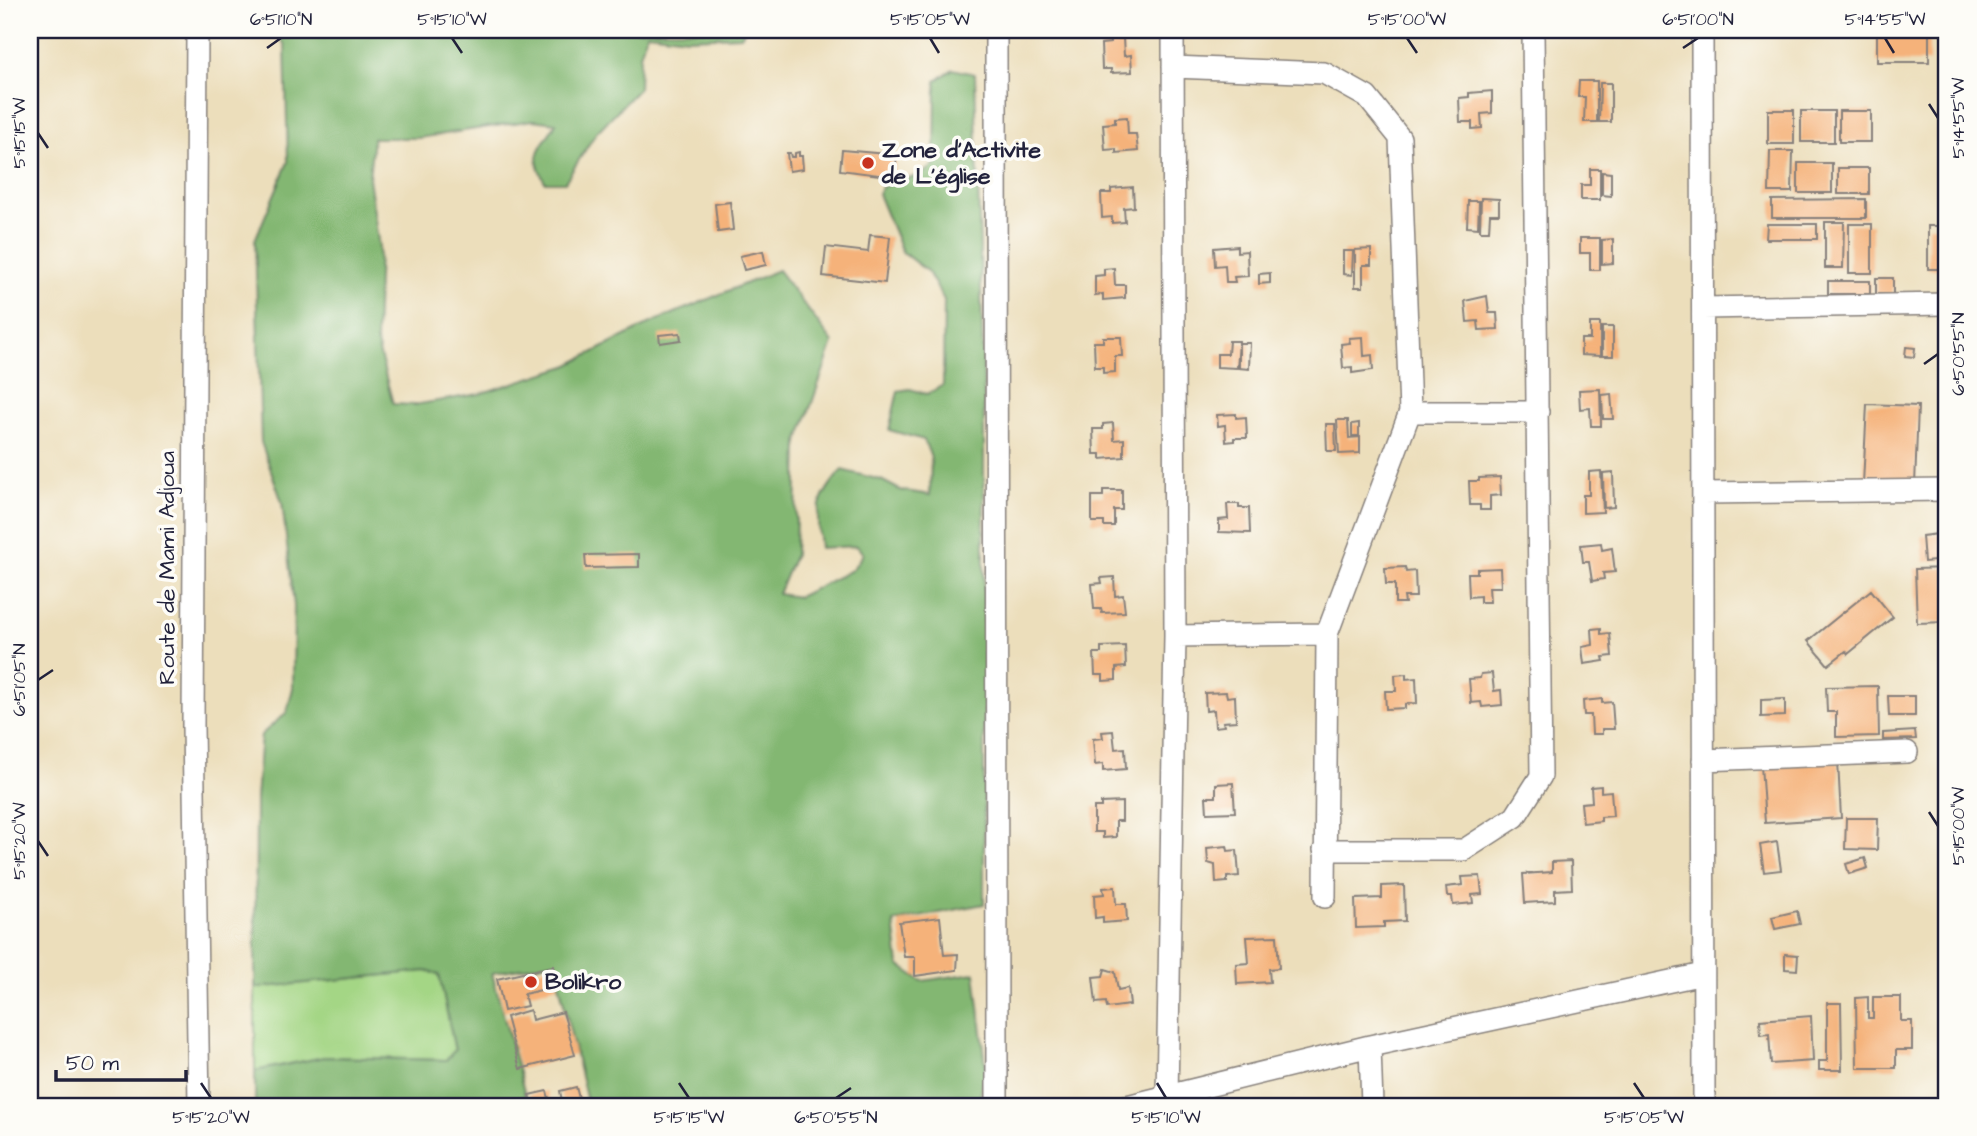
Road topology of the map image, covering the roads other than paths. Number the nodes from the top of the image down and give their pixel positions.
1 (197, 30) edge
2 (996, 30) edge
3 (1172, 30) edge
4 (1533, 30) edge
5 (1702, 30) edge
6 (1172, 67) junction
7 (1947, 304) edge
8 (1703, 308) junction
9 (1410, 412) junction
10 (1538, 412) junction
11 (1947, 491) edge
12 (1703, 493) junction
13 (1327, 635) junction
14 (1175, 636) junction
15 (1907, 752) dead end
16 (1703, 760) junction
17 (1324, 850) junction
18 (1325, 897) dead end
19 (1703, 974) junction
20 (1370, 1046) junction
21 (1167, 1097) junction
22 (199, 1106) edge
23 (998, 1106) edge
24 (1127, 1106) edge
25 (1372, 1106) edge
26 (1704, 1106) edge

1 - 22 street, Route de Mami Adjoua
2 - 23 street
3 - 6 street
4 - 10 street
5 - 8 street
6 - 9 street
6 - 14 street
7 - 8 street
8 - 12 street
9 - 10 street
9 - 13 street
10 - 17 street
11 - 12 street
12 - 16 street
13 - 14 street
13 - 17 street
14 - 21 street
15 - 16 street
16 - 19 street
17 - 18 street
19 - 20 street
19 - 26 street
20 - 21 street
20 - 25 street
21 - 24 street

